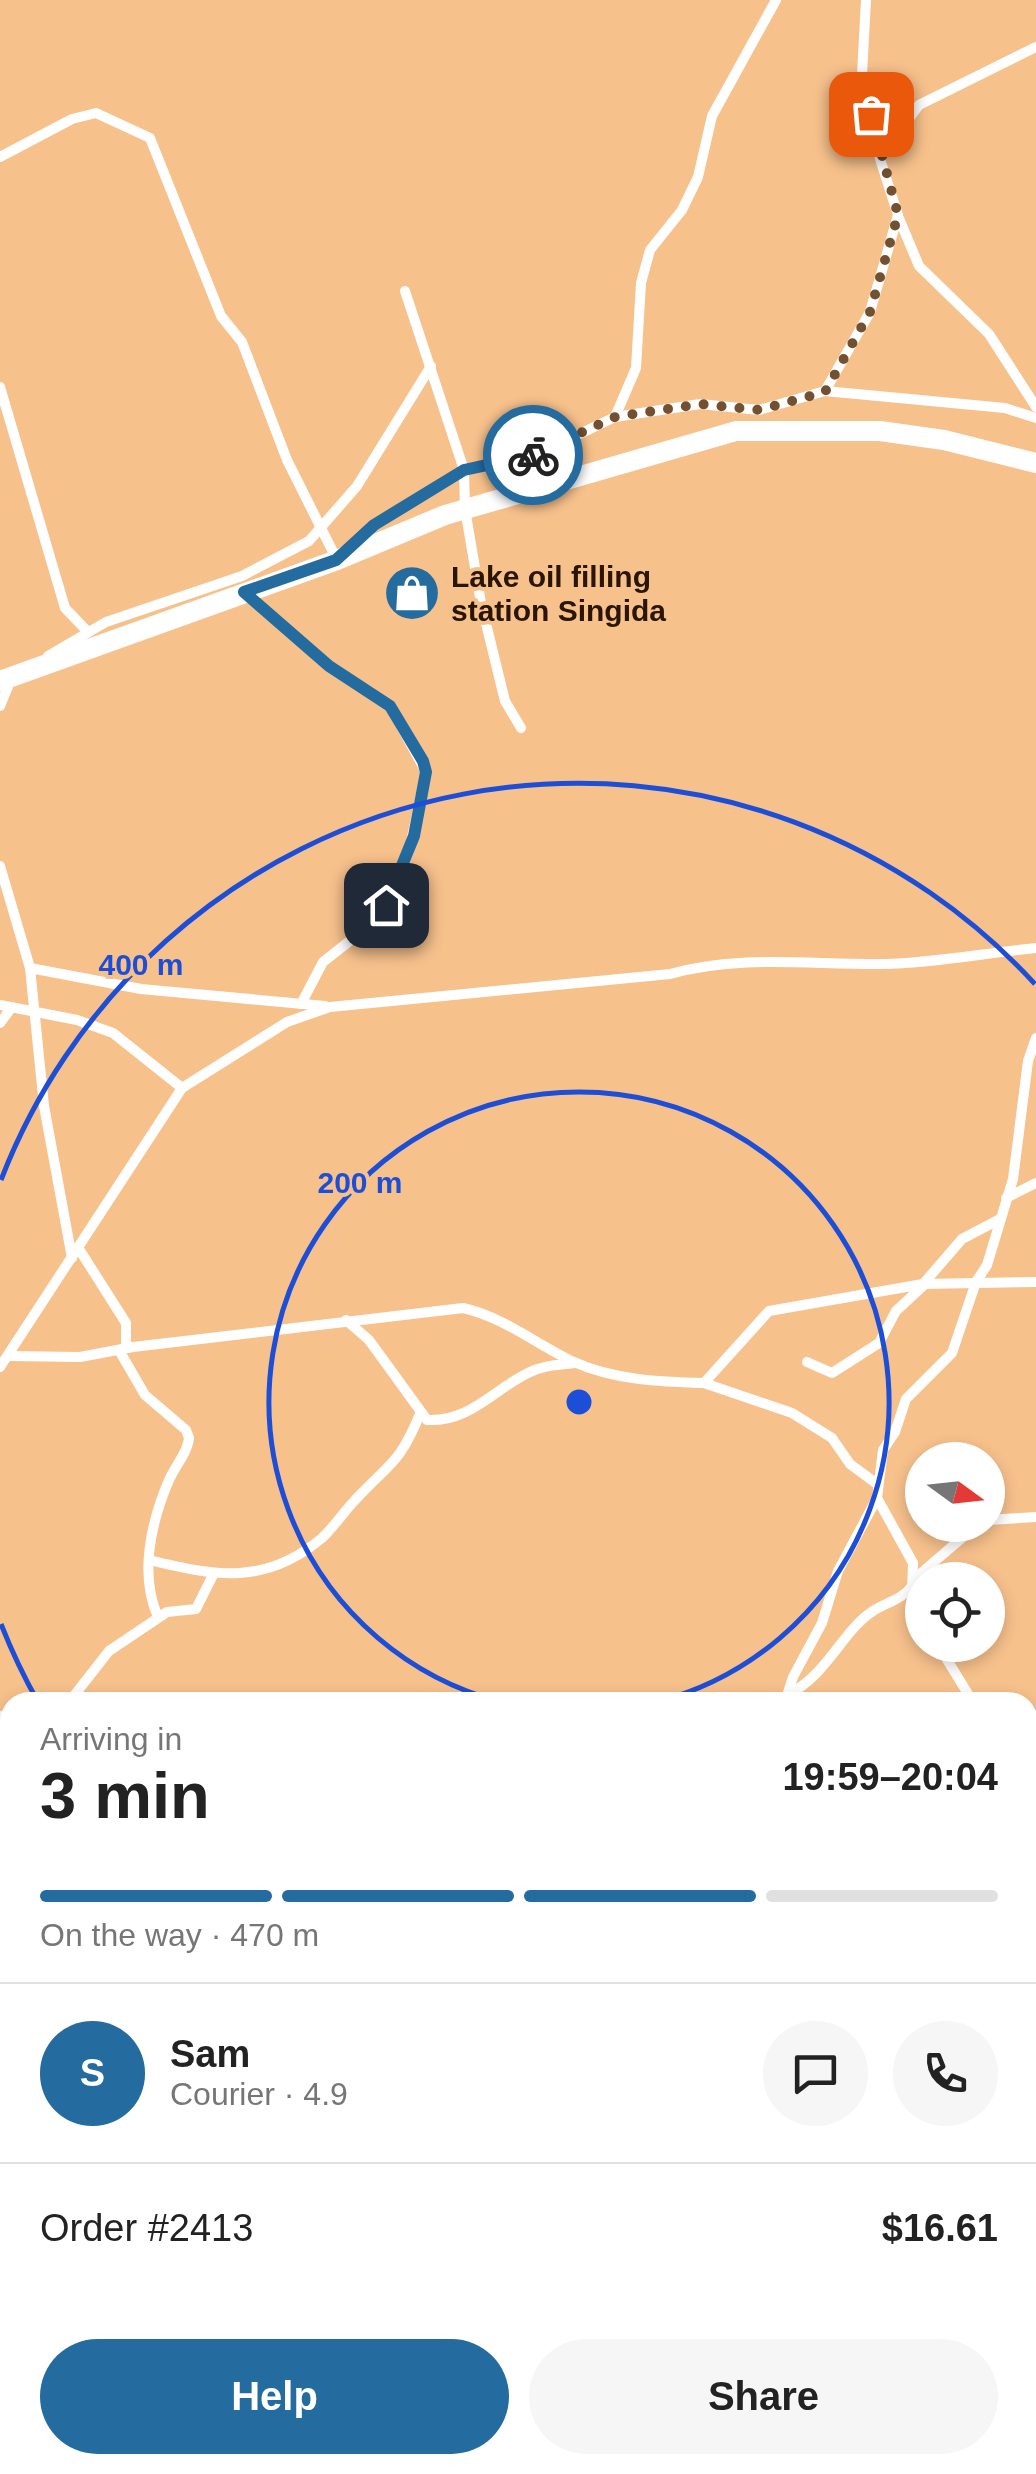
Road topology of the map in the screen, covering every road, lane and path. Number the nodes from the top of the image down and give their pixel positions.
1 (776, 0) edge
2 (866, 0) edge
3 (1036, 47) edge
4 (0, 157) edge
5 (880, 159) junction
6 (898, 215) junction
7 (405, 290) dead end
8 (431, 366) junction
9 (0, 387) edge
10 (825, 392) junction
11 (1036, 407) edge
12 (615, 417) junction
13 (1036, 418) edge
14 (1036, 463) edge
15 (464, 470) junction
16 (465, 508) junction
17 (320, 532) junction
18 (343, 556) junction
19 (244, 592) junction
20 (88, 632) junction
21 (38, 668) junction
22 (6, 679) edge
23 (0, 706) edge
24 (521, 728) dead end
25 (0, 866) edge
26 (1036, 948) edge
27 (30, 968) junction
28 (302, 1004) junction
29 (6, 1006) edge
30 (330, 1007) junction
31 (32, 1012) junction
32 (0, 1023) edge
33 (1036, 1038) edge
34 (182, 1088) junction
35 (1036, 1088) edge
36 (1024, 1101) junction
37 (1036, 1183) edge
38 (1006, 1198) junction
39 (64, 1216) junction
40 (1000, 1219) junction
41 (92, 1227) junction
42 (76, 1253) junction
43 (989, 1258) junction
44 (976, 1282) junction
45 (1036, 1282) edge
46 (1002, 1283) junction
47 (924, 1284) junction
48 (345, 1320) junction
49 (123, 1350) junction
50 (4, 1362) edge
51 (807, 1362) dead end
52 (576, 1363) junction
53 (704, 1384) junction
54 (420, 1414) junction
55 (876, 1484) junction
56 (876, 1498) junction
57 (1036, 1516) edge
58 (1005, 1519) edge
59 (958, 1542) edge
60 (149, 1560) junction
61 (911, 1562) edge
62 (935, 1562) edge
63 (214, 1575) junction
64 (905, 1595) edge
65 (158, 1618) junction
66 (948, 1662) edge
67 (76, 1692) edge
68 (789, 1692) edge
69 (794, 1692) edge
70 (967, 1692) edge
71 (546, 2474) edge
72 (592, 2474) edge

1 - 12 street
2 - 5 street
3 - 5 street
4 - 17 street
5 - 6 street
6 - 10 street
6 - 11 street
7 - 8 street
8 - 15 street
8 - 17 street
9 - 20 street
10 - 12 street
10 - 13 street
12 - 15 street
14 - 16 highway
15 - 16 street
15 - 18 street
16 - 18 highway
16 - 24 street
17 - 18 street
17 - 20 street
18 - 19 highway
19 - 21 highway
19 - 28 street
20 - 21 street
21 - 22 highway
22 - 23 street
25 - 27 street
26 - 30 street
27 - 28 street
27 - 31 street
28 - 30 street
29 - 31 street
29 - 32 street
30 - 34 street
31 - 34 street
31 - 39 street
33 - 36 street
34 - 41 street
35 - 36 street
36 - 38 street
37 - 38 street
38 - 40 street
39 - 41 street
39 - 42 street
40 - 43 street
40 - 47 street
41 - 42 street
42 - 49 street
42 - 50 street
43 - 44 street
43 - 46 street
44 - 46 street
44 - 47 street
44 - 55 street
45 - 46 street
47 - 51 street
47 - 53 street
48 - 49 street
48 - 52 street
48 - 54 street
49 - 50 street
49 - 60 street
52 - 53 street
52 - 54 street
53 - 55 street
54 - 63 street
55 - 56 street
56 - 61 street
56 - 68 street
57 - 58 street
59 - 62 street
60 - 63 street
60 - 65 street
63 - 65 street
64 - 69 street
65 - 67 street
66 - 70 street
71 - 72 street

